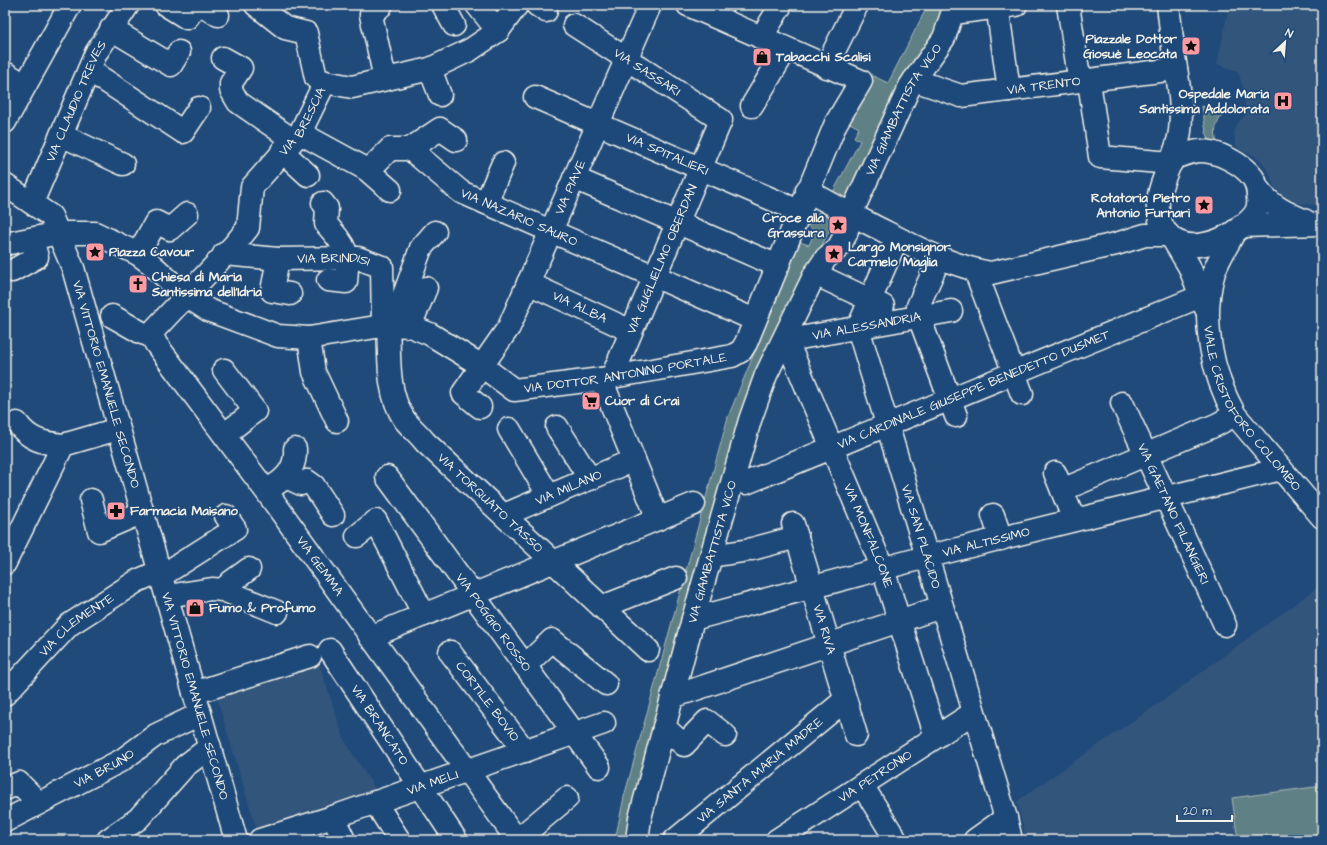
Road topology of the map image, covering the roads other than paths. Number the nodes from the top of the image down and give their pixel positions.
1 (70, 5) edge
2 (128, 5) edge
3 (166, 5) edge
4 (197, 5) edge
5 (256, 5) edge
6 (443, 5) edge
7 (477, 5) edge
8 (517, 5) edge
9 (650, 5) edge
10 (688, 5) edge
11 (780, 5) edge
12 (857, 5) edge
13 (1068, 5) edge
14 (1168, 5) edge
15 (381, 6) dead end
16 (1004, 6) edge
17 (954, 9) edge
18 (712, 10) edge
19 (454, 25) dead end
20 (574, 25) dead end
21 (111, 29) junction
22 (498, 32) junction
23 (761, 38) junction
24 (786, 49) junction
25 (179, 52) dead end
26 (223, 58) dead end
27 (627, 59) junction
28 (826, 67) junction
29 (430, 69) junction
30 (1176, 69) junction
31 (89, 70) junction
32 (5, 73) edge
33 (385, 79) junction
34 (914, 80) junction
35 (1084, 80) junction
36 (325, 82) junction
37 (25, 85) junction
38 (1009, 90) junction
39 (440, 96) dead end
40 (535, 97) dead end
41 (1182, 103) junction
42 (752, 106) dead end
43 (199, 108) dead end
44 (721, 120) joint
45 (5, 122) edge
46 (598, 124) junction
47 (61, 135) junction
48 (456, 140) dead end
49 (292, 141) junction
50 (410, 149) junction
51 (1213, 153) junction
52 (1173, 160) junction
53 (502, 163) dead end
54 (123, 164) dead end
55 (366, 169) junction
56 (700, 169) junction
57 (308, 175) dead end
58 (574, 178) junction
59 (5, 185) edge
60 (1258, 189) junction
61 (390, 190) dead end
62 (807, 190) junction
63 (1157, 201) junction
64 (32, 203) junction
65 (323, 203) dead end
66 (486, 203) junction
67 (799, 211) junction
68 (187, 214) dead end
69 (850, 214) junction
70 (677, 223) junction
71 (1316, 224) edge
72 (1238, 228) junction
73 (551, 231) junction
74 (435, 232) dead end
75 (59, 233) junction
76 (897, 238) junction
77 (1172, 238) junction
78 (32, 239) junction
79 (6, 244) edge
80 (1116, 244) junction
81 (138, 254) junction
82 (224, 254) junction
83 (940, 257) junction
84 (353, 258) junction
85 (278, 259) junction
86 (778, 266) junction
87 (975, 270) junction
88 (12, 271) dead end
89 (815, 274) junction
90 (654, 276) junction
91 (328, 280) dead end
92 (528, 283) junction
93 (426, 288) dead end
94 (290, 294) dead end
95 (186, 296) junction
96 (870, 300) junction
97 (1205, 305) junction
98 (951, 311) dead end
99 (112, 316) dead end
100 (914, 318) junction
101 (755, 320) junction
102 (394, 326) junction
103 (858, 328) junction
104 (631, 331) junction
105 (152, 336) junction
106 (309, 338) junction
107 (785, 341) junction
108 (482, 366) junction
109 (224, 370) dead end
110 (1014, 372) junction
111 (607, 378) junction
112 (1022, 394) dead end
113 (1122, 403) dead end
114 (480, 407) dead end
115 (953, 407) junction
116 (1235, 415) junction
117 (337, 421) dead end
118 (17, 423) dead end
119 (886, 425) junction
120 (557, 427) dead end
121 (118, 429) junction
122 (509, 429) dead end
123 (225, 434) junction
124 (64, 445) junction
125 (832, 447) junction
126 (295, 449) dead end
127 (1146, 454) junction
128 (634, 460) junction
129 (1281, 469) junction
130 (286, 477) junction
131 (387, 477) dead end
132 (590, 479) junction
133 (746, 483) dead end
134 (266, 491) junction
135 (549, 496) junction
136 (1166, 497) junction
137 (91, 500) dead end
138 (694, 504) dead end
139 (143, 512) junction
140 (333, 515) dead end
141 (504, 515) junction
142 (993, 515) dead end
143 (226, 516) dead end
144 (1322, 517) edge
145 (658, 519) junction
146 (1074, 520) junction
147 (12, 528) edge
148 (357, 536) dead end
149 (1001, 539) junction
150 (712, 556) junction
151 (926, 557) junction
152 (554, 562) junction
153 (5, 563) edge
154 (883, 569) junction
155 (249, 570) dead end
156 (676, 578) dead end
157 (163, 581) junction
158 (812, 588) junction
159 (223, 590) junction
160 (474, 596) junction
161 (602, 607) junction
162 (941, 607) junction
163 (277, 612) dead end
164 (424, 615) junction
165 (693, 619) junction
166 (900, 621) junction
167 (1225, 625) dead end
168 (370, 637) junction
169 (829, 645) junction
170 (648, 650) dead end
171 (450, 652) dead end
172 (525, 666) junction
173 (606, 684) dead end
174 (5, 694) edge
175 (672, 697) junction
176 (845, 700) junction
177 (197, 703) junction
178 (973, 712) junction
179 (604, 723) dead end
180 (664, 727) junction
181 (575, 734) junction
182 (725, 735) dead end
183 (856, 735) dead end
184 (936, 737) junction
185 (210, 747) junction
186 (524, 751) junction
187 (599, 767) dead end
188 (466, 771) junction
189 (862, 785) junction
190 (420, 787) junction
191 (5, 789) edge
192 (567, 798) dead end
193 (374, 802) junction
194 (40, 803) junction
195 (333, 817) junction
196 (1006, 818) junction
197 (5, 821) edge
198 (639, 838) edge
199 (108, 840) edge
200 (236, 840) edge
201 (260, 840) edge
202 (344, 840) edge
203 (399, 840) edge
204 (456, 840) edge
205 (517, 840) edge
206 (675, 840) edge
207 (778, 840) edge
208 (896, 840) edge
209 (975, 840) edge
210 (1011, 840) edge

1 - 37 street
2 - 21 street, VIA CLAUDIO TREVES
3 - 4 street
5 - 36 street
6 - 19 street
7 - 22 street
8 - 22 street, VIA BRESCIA
9 - 27 street, VIA PIAVE
10 - 18 street
11 - 23 street
12 - 28 street
13 - 35 street
14 - 30 street
15 - 33 street
16 - 17 street
16 - 38 street
17 - 34 street, VIA GIAMBATTISTA VICO
18 - 23 street
20 - 27 street, VIA SASSARI
21 - 25 street
21 - 31 street, VIA CLAUDIO TREVES
22 - 29 street, VIA BRESCIA
23 - 24 street
24 - 28 street
24 - 42 street
26 - 49 street
27 - 44 street, VIA SASSARI
27 - 46 street, VIA PIAVE
28 - 62 street, VIA DOTTOR ANTONINO PORTALE
29 - 33 street, VIA BRESCIA
29 - 39 street
30 - 35 street, VIA TRENTO
30 - 41 street
31 - 43 street
31 - 47 street, VIA CLAUDIO TREVES
32 - 37 street
33 - 36 street, VIA BRESCIA
34 - 38 street, VIA TRENTO
34 - 69 street, VIA GIAMBATTISTA VICO
35 - 38 street, VIA TRENTO
35 - 52 street
36 - 49 street, VIA BRESCIA
37 - 45 street
40 - 46 street, VIA SPITALIERI
41 - 51 street
41 - 52 street
44 - 56 street, VIA GUGLIELMO OBERDAN
46 - 56 street, VIA SPITALIERI
46 - 58 street, VIA PIAVE
47 - 54 street
47 - 64 street, VIA CLAUDIO TREVES
48 - 50 street
49 - 55 street
49 - 57 street
49 - 82 street, VIA BRESCIA
50 - 55 street
50 - 66 street, VIA NAZARIO SAURO
51 - 52 street
51 - 60 street
52 - 63 street
53 - 66 street
55 - 61 street
56 - 67 street, VIA SPITALIERI
56 - 70 street, VIA GUGLIELMO OBERDAN
58 - 70 street
58 - 73 street, VIA PIAVE
59 - 64 street, VIA VITTORIO EMANUELE SECONDO
60 - 71 street
60 - 72 street
62 - 67 street, VIA DOTTOR ANTONINO PORTALE
62 - 69 street
63 - 77 street
63 - 80 street
64 - 75 street, VIA VITTORIO EMANUELE SECONDO
65 - 84 street
66 - 73 street, VIA NAZARIO SAURO
67 - 86 street, VIA DOTTOR ANTONINO PORTALE
68 - 81 street
69 - 76 street
69 - 89 street, VIA GIAMBATTISTA VICO
70 - 86 street
70 - 90 street, VIA GUGLIELMO OBERDAN
71 - 72 street
72 - 77 street
72 - 97 street
73 - 90 street, VIA NAZARIO SAURO
73 - 92 street, VIA PIAVE
74 - 102 street
75 - 78 street
75 - 81 street
75 - 121 street, VIA VITTORIO EMANUELE SECONDO
76 - 83 street
76 - 96 street
77 - 80 street
77 - 97 street
78 - 79 street
78 - 88 street
80 - 87 street
81 - 95 street
82 - 85 street, VIA BRINDISI
82 - 95 street, VIA BRESCIA
83 - 87 street
83 - 100 street
84 - 85 street, VIA BRINDISI
84 - 91 street
84 - 102 street, VIA BRINDISI
85 - 94 street
86 - 101 street, VIA DOTTOR ANTONINO PORTALE
87 - 110 street
89 - 96 street
89 - 107 street, VIA GIAMBATTISTA VICO
90 - 101 street, VIA NAZARIO SAURO
90 - 104 street, VIA GUGLIELMO OBERDAN
92 - 104 street, VIA ALBA
92 - 108 street, VIA PIAVE
93 - 102 street
95 - 105 street
95 - 106 street
96 - 100 street
96 - 103 street
97 - 110 street, VIA CARDINALE GIUSEPPE BENEDETTO DUSMET
97 - 116 street, VIALE CRISTOFORO COLOMBO
98 - 100 street, VIA ALESSANDRIA
99 - 105 street
100 - 103 street, VIA ALESSANDRIA
100 - 115 street
101 - 111 street, VIA DOTTOR ANTONINO PORTALE
102 - 106 street
102 - 108 street, VIA DOTTOR ANTONINO PORTALE
102 - 141 street, VIA TORQUATO TASSO
103 - 107 street, VIA ALESSANDRIA
103 - 119 street, VIA SAN PLACIDO
104 - 111 street, VIA GUGLIELMO OBERDAN
105 - 123 street, VIA GEMMA
106 - 117 street
107 - 125 street, VIA MONFALCONE
107 - 150 street, VIA GIAMBATTISTA VICO
108 - 111 street, VIA DOTTOR ANTONINO PORTALE
108 - 114 street, VIA PIAVE
109 - 123 street
110 - 112 street
110 - 115 street, VIA CARDINALE GIUSEPPE BENEDETTO DUSMET
111 - 128 street
113 - 127 street, VIA GAETANO FILANGIERI
115 - 119 street, VIA CARDINALE GIUSEPPE BENEDETTO DUSMET
116 - 127 street
116 - 129 street, VIALE CRISTOFORO COLOMBO
118 - 124 street
119 - 125 street, VIA CARDINALE GIUSEPPE BENEDETTO DUSMET
119 - 151 street, VIA SAN PLACIDO
120 - 132 street
121 - 124 street
121 - 139 street, VIA VITTORIO EMANUELE SECONDO
122 - 135 street
123 - 134 street, VIA GEMMA
124 - 147 street
125 - 133 street, VIA CARDINALE GIUSEPPE BENEDETTO DUSMET
125 - 154 street, VIA MONFALCONE
126 - 130 street
127 - 136 street, VIA GAETANO FILANGIERI
127 - 146 street
128 - 132 street, VIA MILANO
128 - 145 street
129 - 136 street, VIA ALTISSIMO
129 - 144 street, VIALE CRISTOFORO COLOMBO
130 - 134 street
130 - 140 street
131 - 160 street, VIA POGGIO ROSSO
132 - 135 street, VIA MILANO
134 - 168 street, VIA GEMMA
135 - 141 street, VIA MILANO
136 - 146 street, VIA ALTISSIMO
136 - 167 street, VIA GAETANO FILANGIERI
137 - 139 street
138 - 145 street
139 - 157 street, VIA VITTORIO EMANUELE SECONDO
141 - 152 street, VIA TORQUATO TASSO
142 - 149 street
143 - 157 street
145 - 152 street
146 - 149 street, VIA ALTISSIMO
147 - 153 street
148 - 164 street
149 - 151 street, VIA ALTISSIMO
150 - 158 street, VIA RIVA
150 - 165 street, VIA GIAMBATTISTA VICO
151 - 154 street, VIA ALTISSIMO
151 - 162 street, VIA SAN PLACIDO
152 - 160 street
152 - 161 street, VIA TORQUATO TASSO
154 - 158 street, VIA ALTISSIMO
154 - 166 street, VIA MONFALCONE
155 - 159 street
156 - 161 street
157 - 159 street
157 - 174 street, VIA CLEMENTE
157 - 177 street, VIA VITTORIO EMANUELE SECONDO
158 - 165 street, VIA ALTISSIMO
158 - 169 street, VIA RIVA
159 - 163 street
160 - 164 street
160 - 172 street, VIA POGGIO ROSSO
161 - 170 street, VIA TORQUATO TASSO
162 - 166 street
162 - 178 street, VIA SAN PLACIDO
164 - 168 street
165 - 175 street, VIA GIAMBATTISTA VICO
166 - 169 street
166 - 184 street, VIA MONFALCONE
168 - 188 street, VIA GEMMA
169 - 175 street
169 - 176 street, VIA RIVA
171 - 186 street, CORTILE BOVIO
172 - 173 street
172 - 181 street, VIA POGGIO ROSSO
175 - 180 street, VIA GIAMBATTISTA VICO
176 - 183 street, VIA RIVA
176 - 206 street, VIA SANTA MARIA MADRE
177 - 185 street, VIA VITTORIO EMANUELE SECONDO
177 - 190 street, VIA BRANCATO
177 - 194 street, VIA BRUNO
178 - 184 street, VIA PETRONIO
178 - 196 street, VIA SAN PLACIDO
179 - 181 street, VIA MELI
180 - 182 street
180 - 198 street, VIA GIAMBATTISTA VICO
181 - 186 street, VIA MELI
181 - 187 street, VIA POGGIO ROSSO
184 - 189 street, VIA PETRONIO
185 - 199 street
185 - 200 street, VIA VITTORIO EMANUELE SECONDO
186 - 188 street, VIA MELI
188 - 190 street, VIA MELI
188 - 205 street, VIA GEMMA
189 - 207 street, VIA PETRONIO
189 - 208 street
190 - 193 street, VIA MELI
190 - 204 street, VIA BRANCATO
191 - 194 street
192 - 205 street
193 - 195 street, VIA MELI
193 - 203 street
194 - 197 street, VIA BRUNO
195 - 201 street, VIA MELI
195 - 202 street
196 - 209 street
196 - 210 street, VIA SAN PLACIDO

